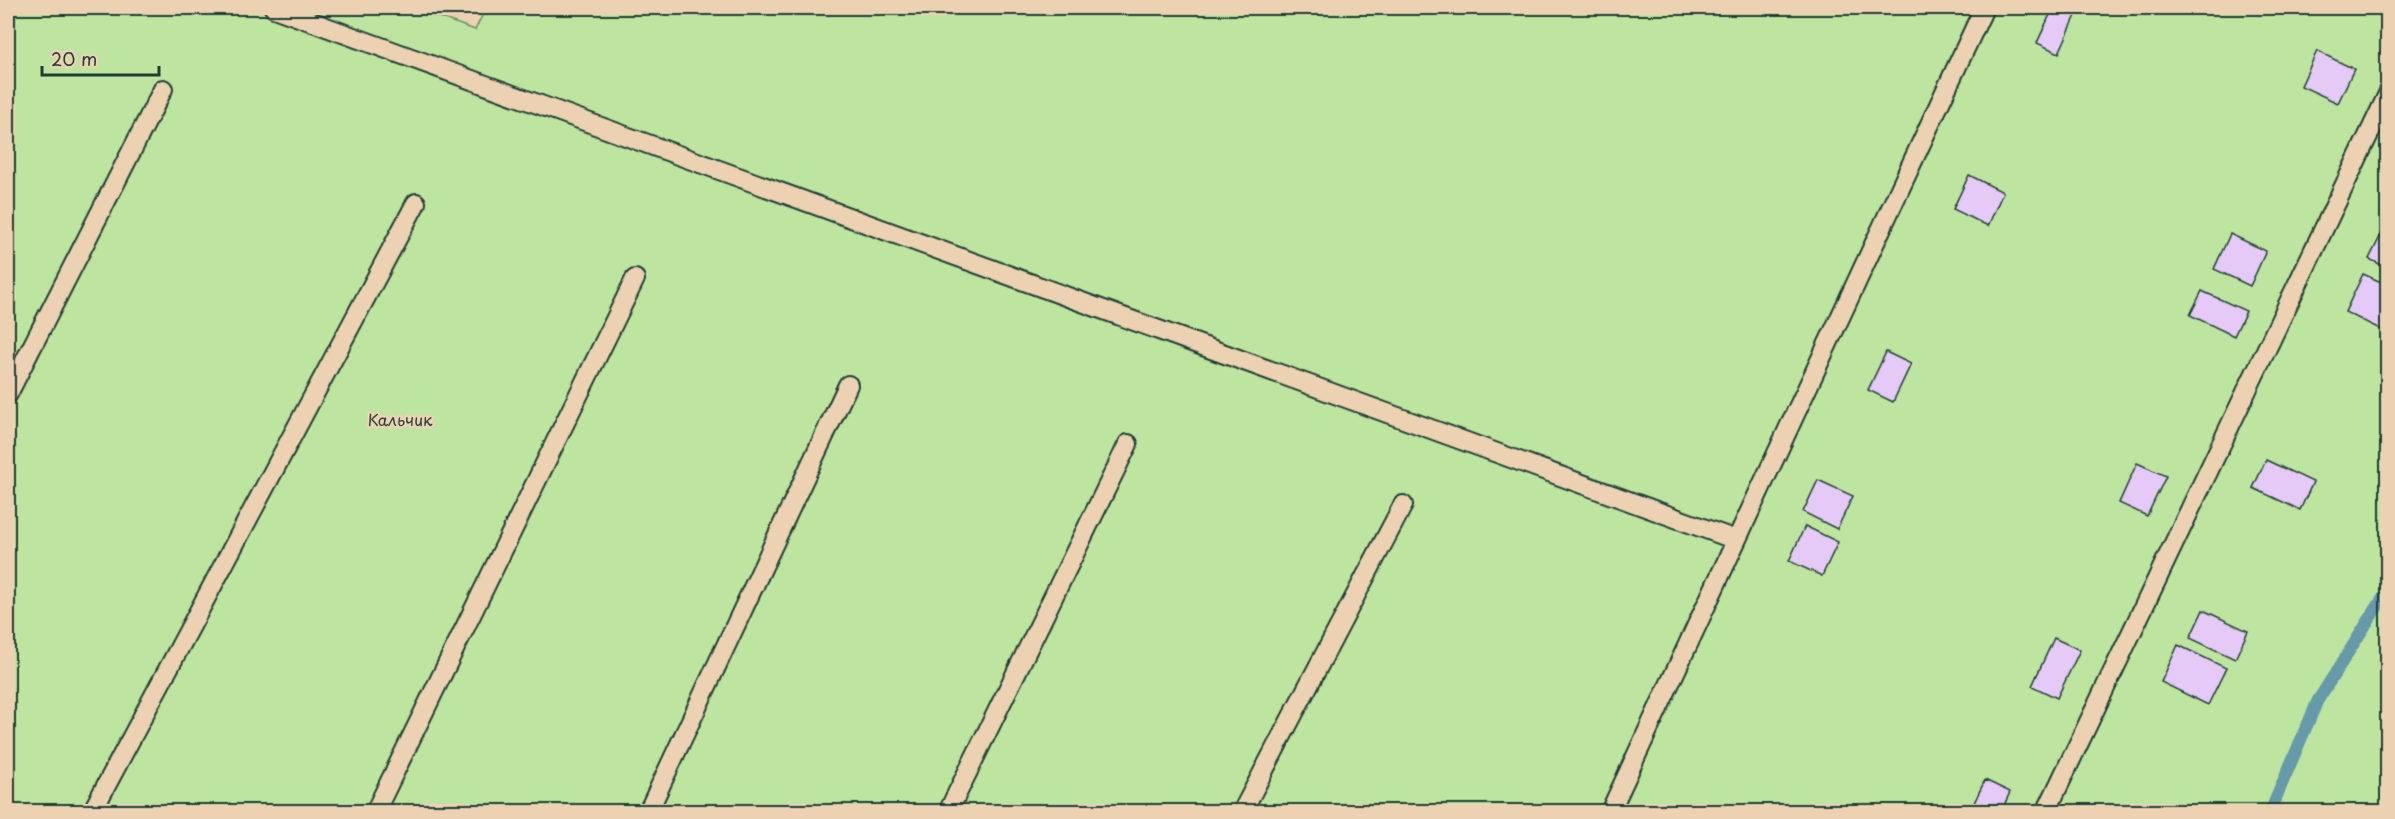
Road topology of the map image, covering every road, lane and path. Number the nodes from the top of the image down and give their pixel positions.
1 (274, 8) edge
2 (1984, 8) edge
3 (163, 89) dead end
4 (2388, 94) edge
5 (416, 203) dead end
6 (635, 279) dead end
7 (848, 385) dead end
8 (8, 394) edge
9 (1128, 444) dead end
10 (1403, 505) dead end
11 (1736, 540) junction
12 (92, 812) edge
13 (375, 812) edge
14 (648, 812) edge
15 (948, 812) edge
16 (1242, 812) edge
17 (1610, 812) edge
18 (2046, 812) edge

1 - 11 lane
2 - 11 lane
3 - 8 lane
4 - 18 lane
5 - 12 lane
6 - 13 lane
7 - 14 lane
9 - 15 lane
10 - 16 lane
11 - 17 lane

